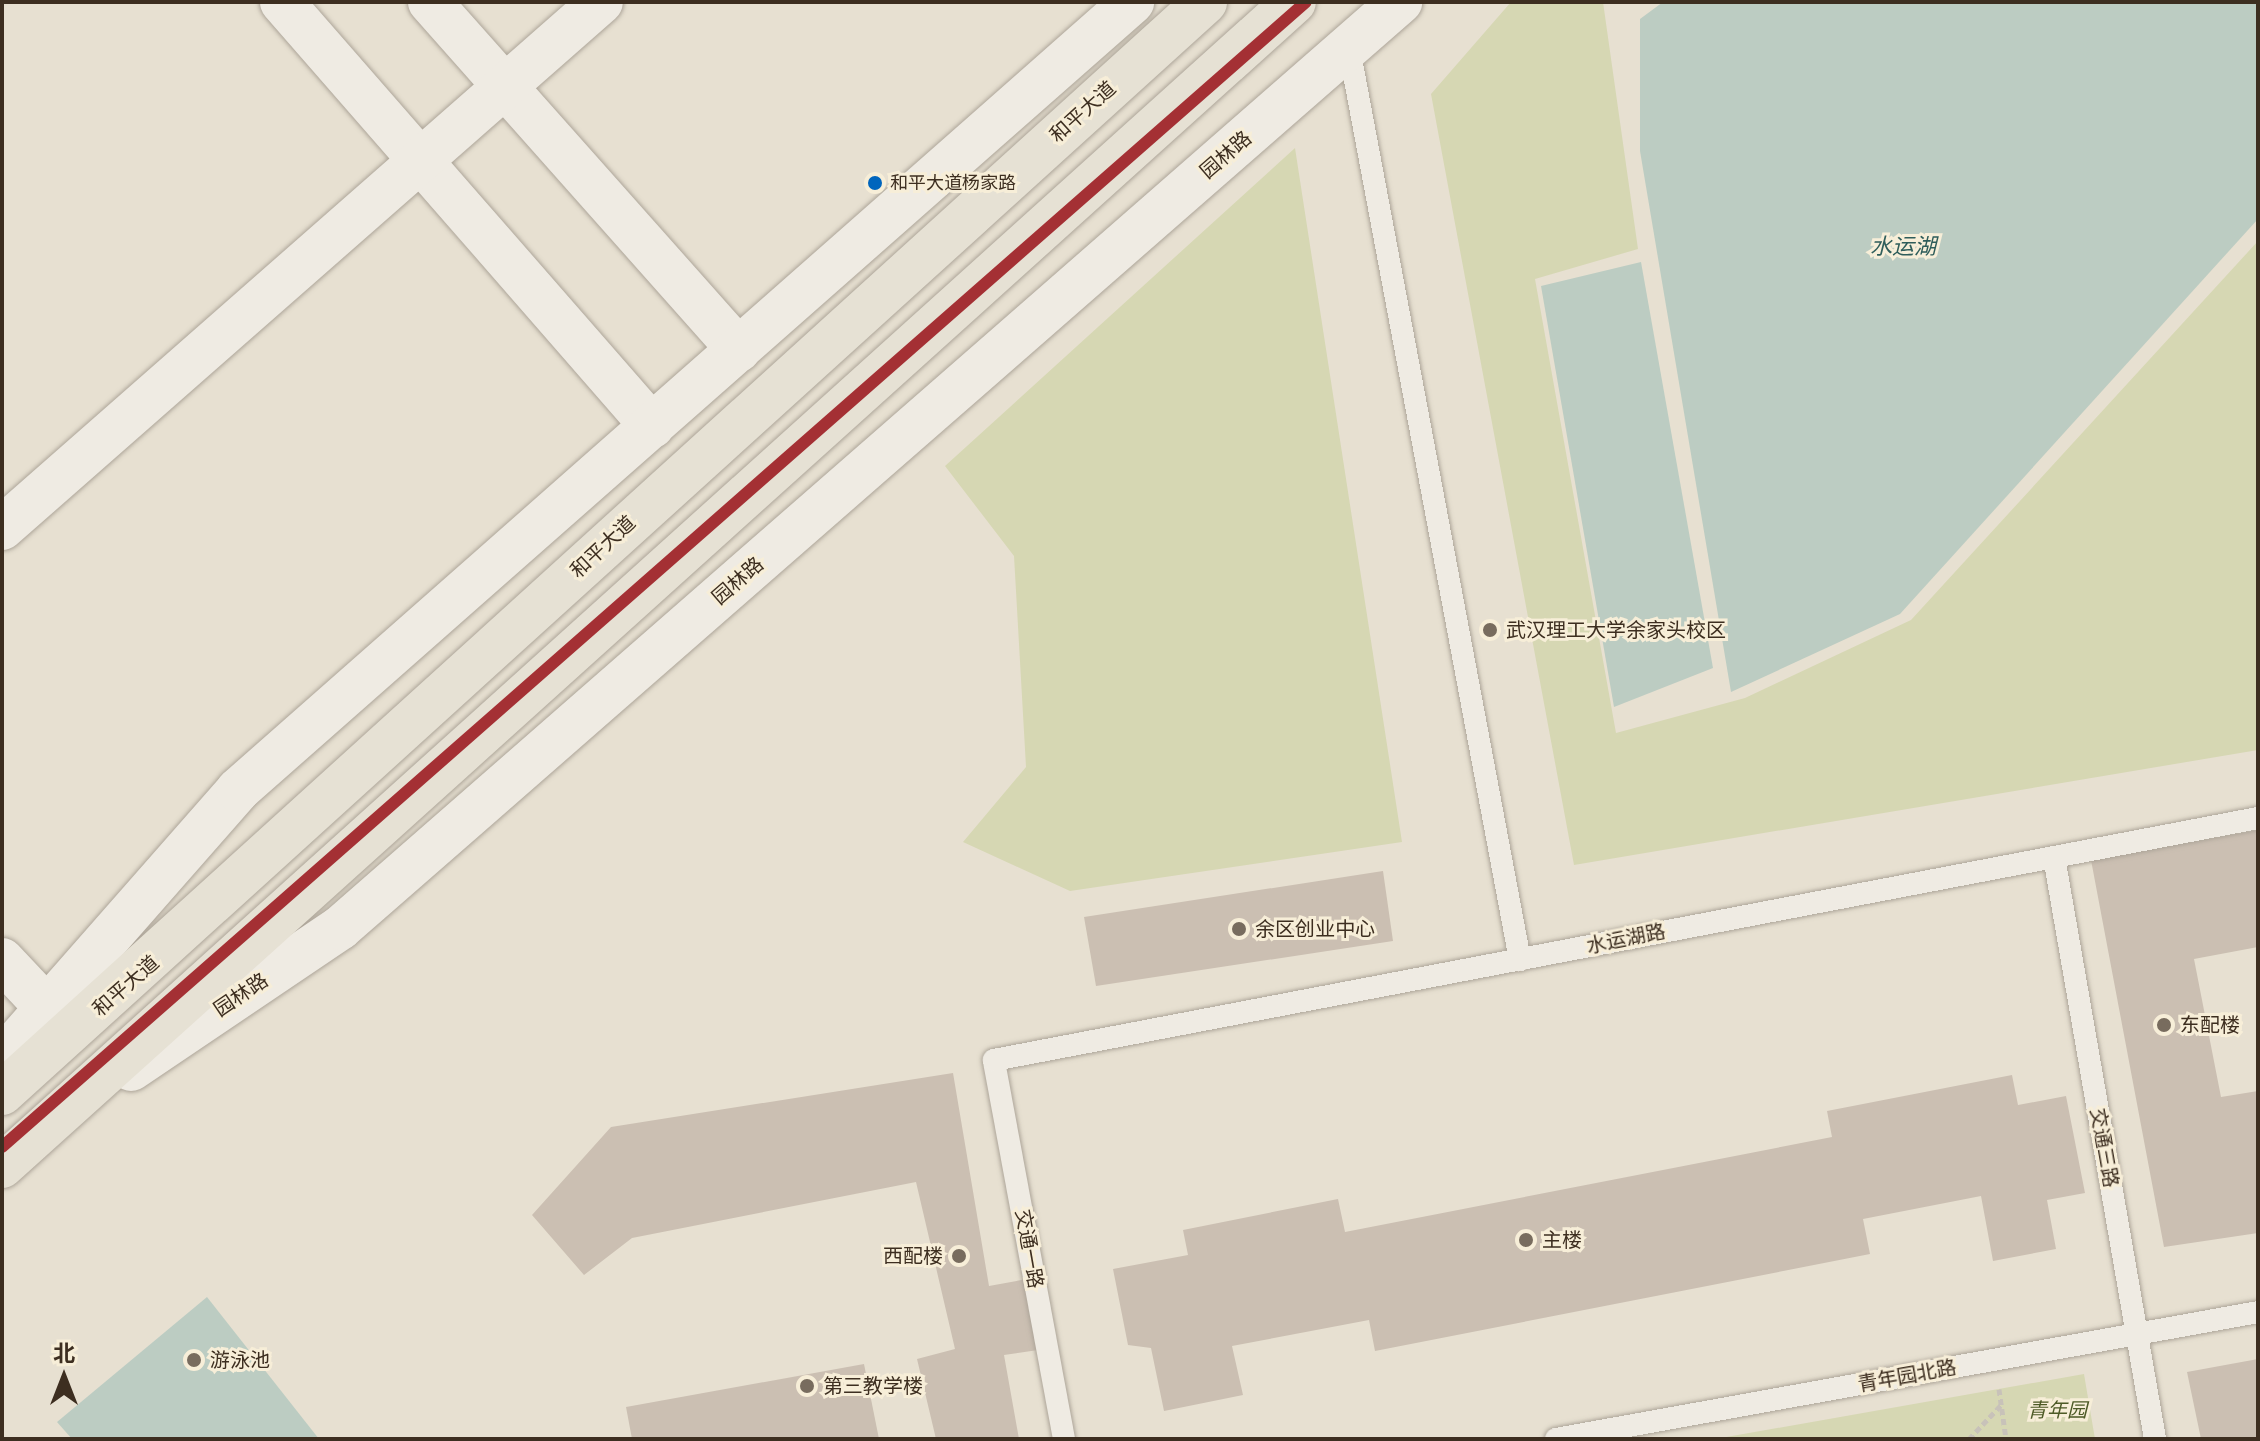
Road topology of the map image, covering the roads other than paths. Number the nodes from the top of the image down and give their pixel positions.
1 (282, 2) edge
2 (430, 2) edge
3 (601, 2) edge
4 (1132, 2) edge
5 (1205, 2) edge
6 (1294, 2) edge
7 (1400, 2) edge
8 (1349, 48) junction
9 (507, 89) junction
10 (420, 161) junction
11 (739, 350) junction
12 (652, 426) junction
13 (2, 528) edge
14 (2258, 818) edge
15 (2054, 857) junction
16 (2, 960) edge
17 (1520, 960) junction
18 (47, 1008) junction
19 (2, 1059) edge
20 (994, 1060) joint
21 (2, 1093) edge
22 (49, 1124) junction
23 (2, 1166) edge
24 (2258, 1312) edge
25 (2137, 1335) junction
26 (1591, 1436) edge
27 (1064, 1439) edge
28 (1556, 1439) edge
29 (2155, 1439) edge

1 - 10 main road
2 - 9 main road
3 - 9 main road
4 - 11 main road
5 - 21 main road, 和平大道
6 - 22 main road
7 - 8 main road, 园林路
8 - 17 lane
8 - 22 main road, 园林路
9 - 10 main road
9 - 11 main road
10 - 12 main road
10 - 13 main road
11 - 12 main road
12 - 18 main road
14 - 15 lane, 水运湖路
15 - 17 lane, 水运湖路
15 - 25 lane, 交通三路
16 - 18 main road
17 - 20 lane, 水运湖路
18 - 19 main road
20 - 27 lane, 交通一路
22 - 23 main road
24 - 25 lane, 青年园北路
25 - 26 lane, 青年园北路
25 - 29 lane, 交通三路
26 - 28 lane, 青年园北路

